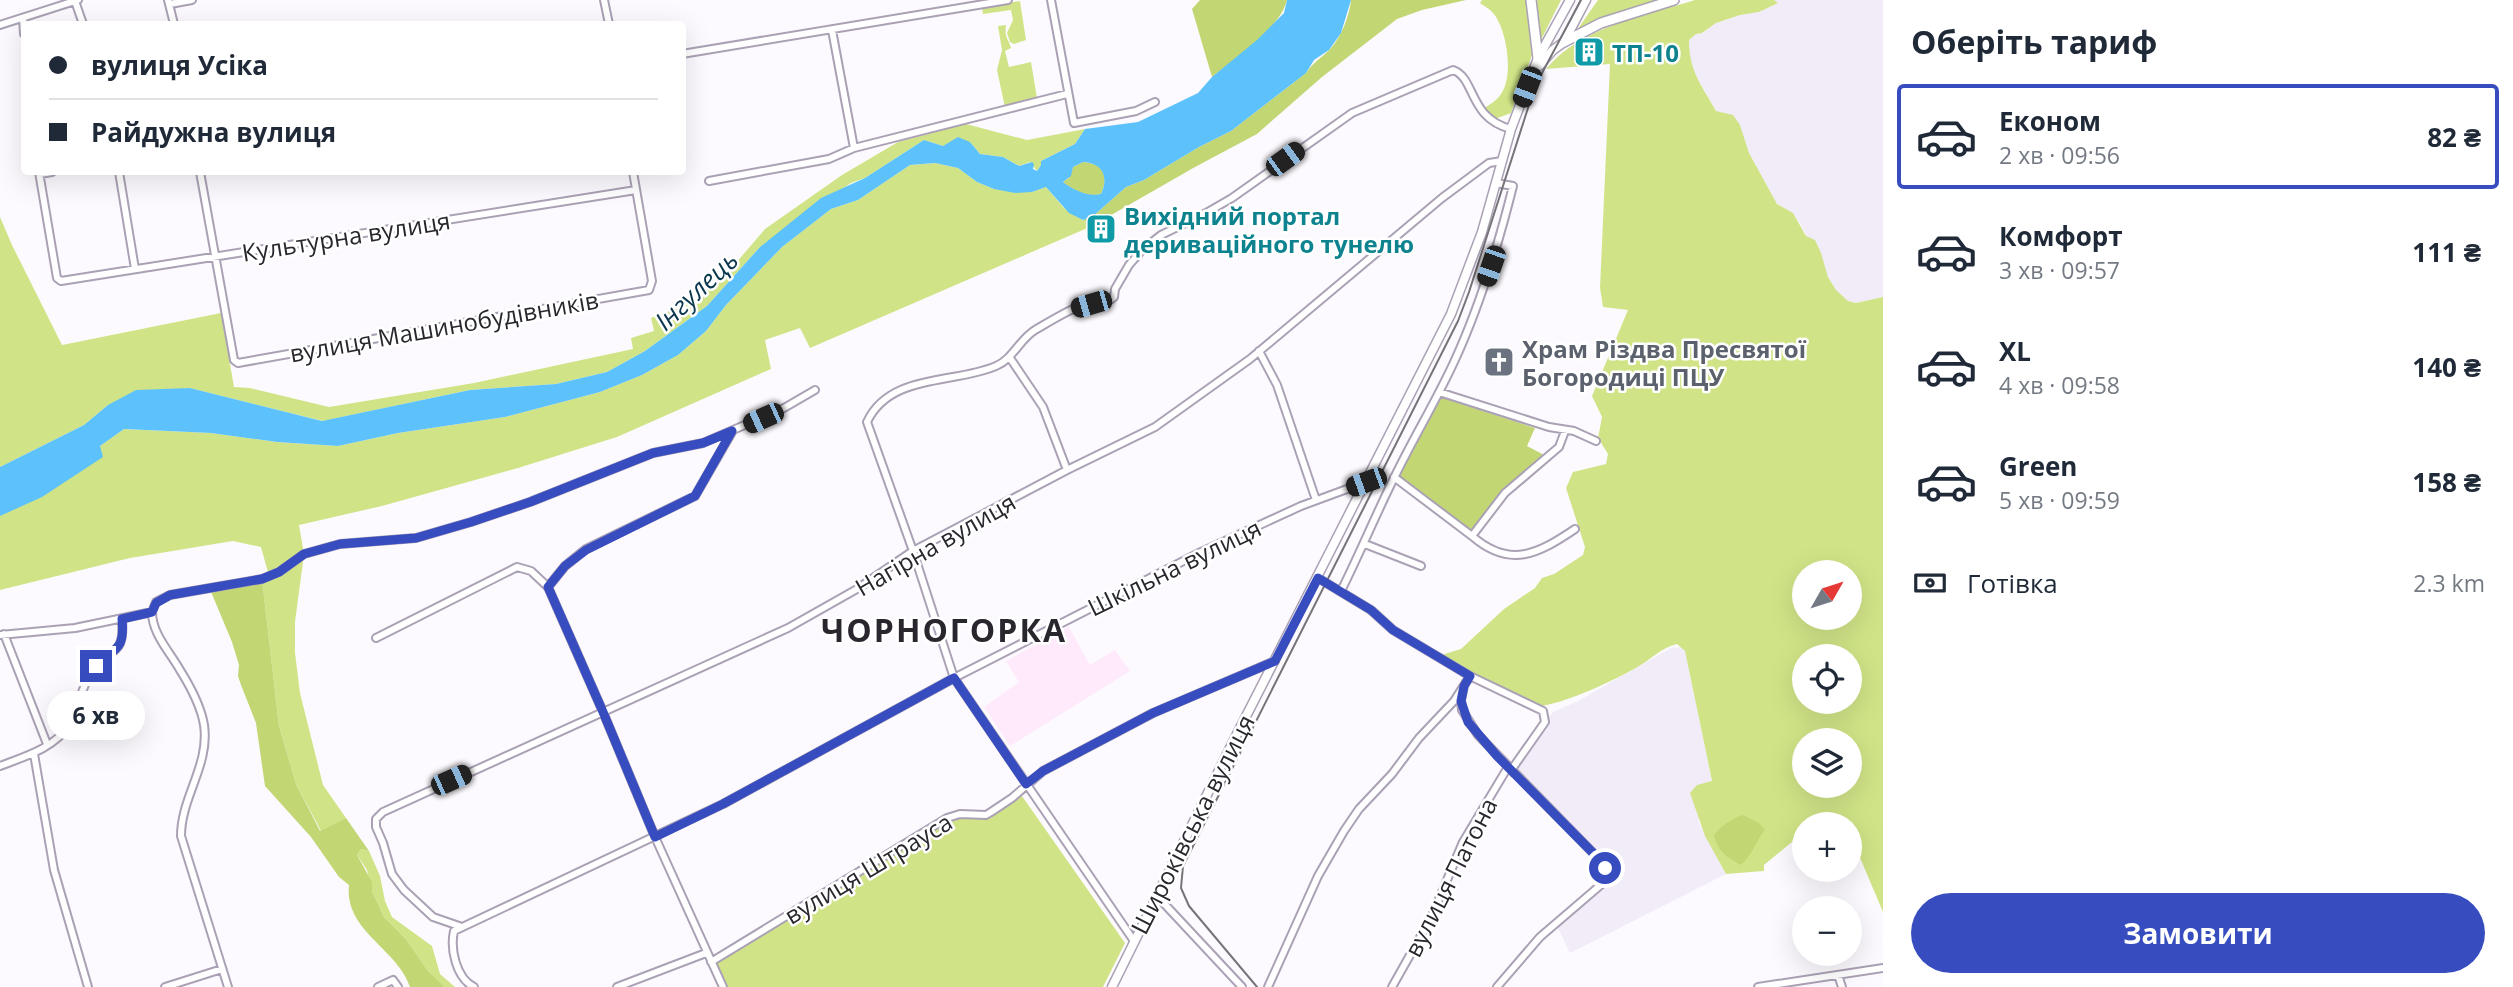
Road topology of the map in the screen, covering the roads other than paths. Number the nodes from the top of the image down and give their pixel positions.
1 (77, 0) edge
2 (192, 0) edge
3 (604, 0) edge
4 (1008, 0) edge
5 (1051, 0) edge
6 (1531, 0) edge
7 (1568, 0) edge
8 (1589, 0) edge
9 (1674, 0) edge
10 (169, 2) edge
11 (23, 18) junction
12 (23, 21) edge
13 (82, 21) edge
14 (173, 21) edge
15 (608, 21) edge
16 (0, 25) edge
17 (832, 30) junction
18 (1564, 42) junction
19 (686, 53) edge
20 (1538, 58) junction
21 (1527, 87) junction
22 (1067, 94) junction
23 (1155, 102) dead end
24 (1511, 129) junction
25 (854, 148) junction
26 (1502, 161) junction
27 (39, 175) edge
28 (119, 175) edge
29 (201, 175) edge
30 (634, 175) edge
31 (709, 181) dead end
32 (1496, 183) junction
33 (636, 190) junction
34 (215, 257) junction
35 (135, 270) junction
36 (1259, 351) junction
37 (1010, 358) junction
38 (815, 390) dead end
39 (1439, 392) junction
40 (732, 431) junction
41 (1565, 431) junction
42 (1596, 441) dead end
43 (1067, 470) junction
44 (1394, 477) junction
45 (1366, 482) junction
46 (1316, 500) junction
47 (1575, 528) dead end
48 (1472, 536) junction
49 (1365, 544) junction
50 (914, 551) junction
51 (1421, 565) dead end
52 (1318, 578) junction
53 (548, 587) junction
54 (1341, 591) junction
55 (152, 612) junction
56 (122, 619) junction
57 (2, 635) edge
58 (376, 638) dead end
59 (1275, 661) junction
60 (1470, 676) junction
61 (954, 678) junction
62 (1464, 686) junction
63 (603, 712) junction
64 (47, 744) junction
65 (34, 754) junction
66 (0, 766) edge
67 (1508, 767) junction
68 (1514, 773) junction
69 (1026, 784) junction
70 (655, 837) junction
71 (1157, 895) junction
72 (463, 927) junction
73 (1134, 941) junction
74 (706, 953) junction
75 (710, 962) junction
76 (1883, 968) edge
77 (222, 969) junction
78 (1838, 975) junction
79 (88, 987) edge
80 (165, 987) edge
81 (228, 987) edge
82 (378, 987) edge
83 (398, 987) edge
84 (474, 987) edge
85 (617, 987) edge
86 (723, 987) edge
87 (1112, 987) edge
88 (1242, 987) edge
89 (1268, 987) edge
90 (1392, 987) edge
91 (1497, 987) edge
92 (1758, 987) edge
93 (1842, 987) edge

1 - 11 street
1 - 13 street
2 - 10 street
3 - 15 street
4 - 17 street
5 - 22 street
6 - 20 main road
7 - 20 main road
8 - 18 main road
9 - 18 main road
10 - 14 street
11 - 12 street
11 - 16 street
17 - 19 street
17 - 25 street
18 - 21 main road
20 - 21 main road
21 - 24 main road, Широківська вулиця
22 - 23 street
22 - 25 street
24 - 26 main road, Широківська вулиця
24 - 37 street
25 - 31 street
26 - 32 main road, Широківська вулиця
26 - 36 street, Нагірна вулиця
27 - 35 street, Культурна вулиця
28 - 35 street
29 - 34 street
30 - 33 street
32 - 39 street
32 - 45 main road, Широківська вулиця
33 - 34 street, Культурна вулиця
33 - 34 street, вулиця Машинобудівників
34 - 35 street, Культурна вулиця
36 - 43 street, Нагірна вулиця
36 - 46 street
37 - 43 street
37 - 50 street
38 - 40 street
39 - 41 street
39 - 44 street
40 - 53 street
40 - 55 street
41 - 42 street
41 - 48 street
43 - 50 street, Нагірна вулиця
44 - 48 street
44 - 49 street
45 - 46 street, Шкільна вулиця
45 - 52 main road, Широківська вулиця
46 - 61 street, Шкільна вулиця
47 - 48 street
49 - 51 street
49 - 54 street
50 - 61 street
50 - 63 street, Нагірна вулиця
52 - 54 street
52 - 59 main road, Широківська вулиця
53 - 58 street
53 - 63 street
54 - 60 street
55 - 56 street
55 - 77 street
56 - 57 street
56 - 64 street
57 - 64 street
59 - 69 street, вулиця Штрауса
59 - 71 main road, Широківська вулиця
60 - 62 street
60 - 68 street
61 - 69 street
61 - 70 street, Шкільна вулиця
62 - 67 street
62 - 89 street
63 - 70 street
63 - 72 street, Нагірна вулиця
64 - 65 street
65 - 66 street
65 - 79 street
67 - 68 street
67 - 90 street, вулиця Патона
68 - 91 street
69 - 73 street
69 - 75 street, вулиця Штрауса
70 - 72 street, Шкільна вулиця
70 - 74 street
71 - 73 main road, Широківська вулиця
71 - 88 street
72 - 84 street, Шкільна вулиця
73 - 87 main road, Широківська вулиця
74 - 75 street
74 - 85 street
75 - 86 street
76 - 78 street
77 - 80 street
77 - 81 street
78 - 92 street
78 - 93 street
82 - 83 street

